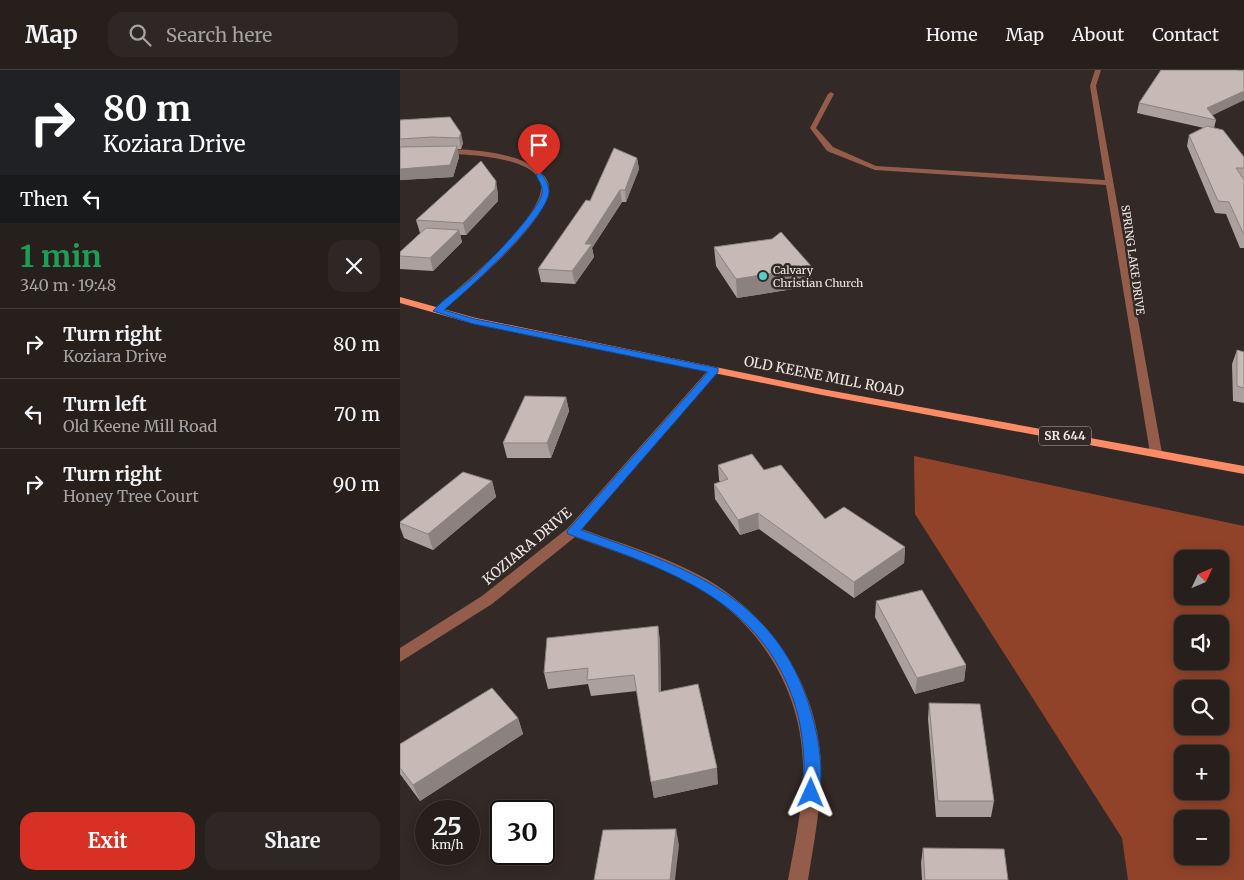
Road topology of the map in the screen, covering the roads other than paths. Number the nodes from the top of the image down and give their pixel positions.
1 (1098, 70) edge
2 (831, 94) dead end
3 (428, 152) edge
4 (1110, 182) junction
5 (400, 300) edge
6 (437, 311) junction
7 (714, 370) junction
8 (1156, 453) junction
9 (1244, 470) edge
10 (573, 531) junction
11 (400, 656) edge
12 (798, 880) edge

1 - 4 street, SPRING LAKE DRIVE
2 - 4 street
3 - 6 street
4 - 8 street, SPRING LAKE DRIVE
5 - 6 main road, OLD KEENE MILL ROAD / SR 644
6 - 7 main road, OLD KEENE MILL ROAD / SR 644
7 - 8 main road, OLD KEENE MILL ROAD / SR 644
7 - 10 street, KOZIARA DRIVE
8 - 9 main road, OLD KEENE MILL ROAD / SR 644
10 - 11 street, KOZIARA DRIVE
10 - 12 street

